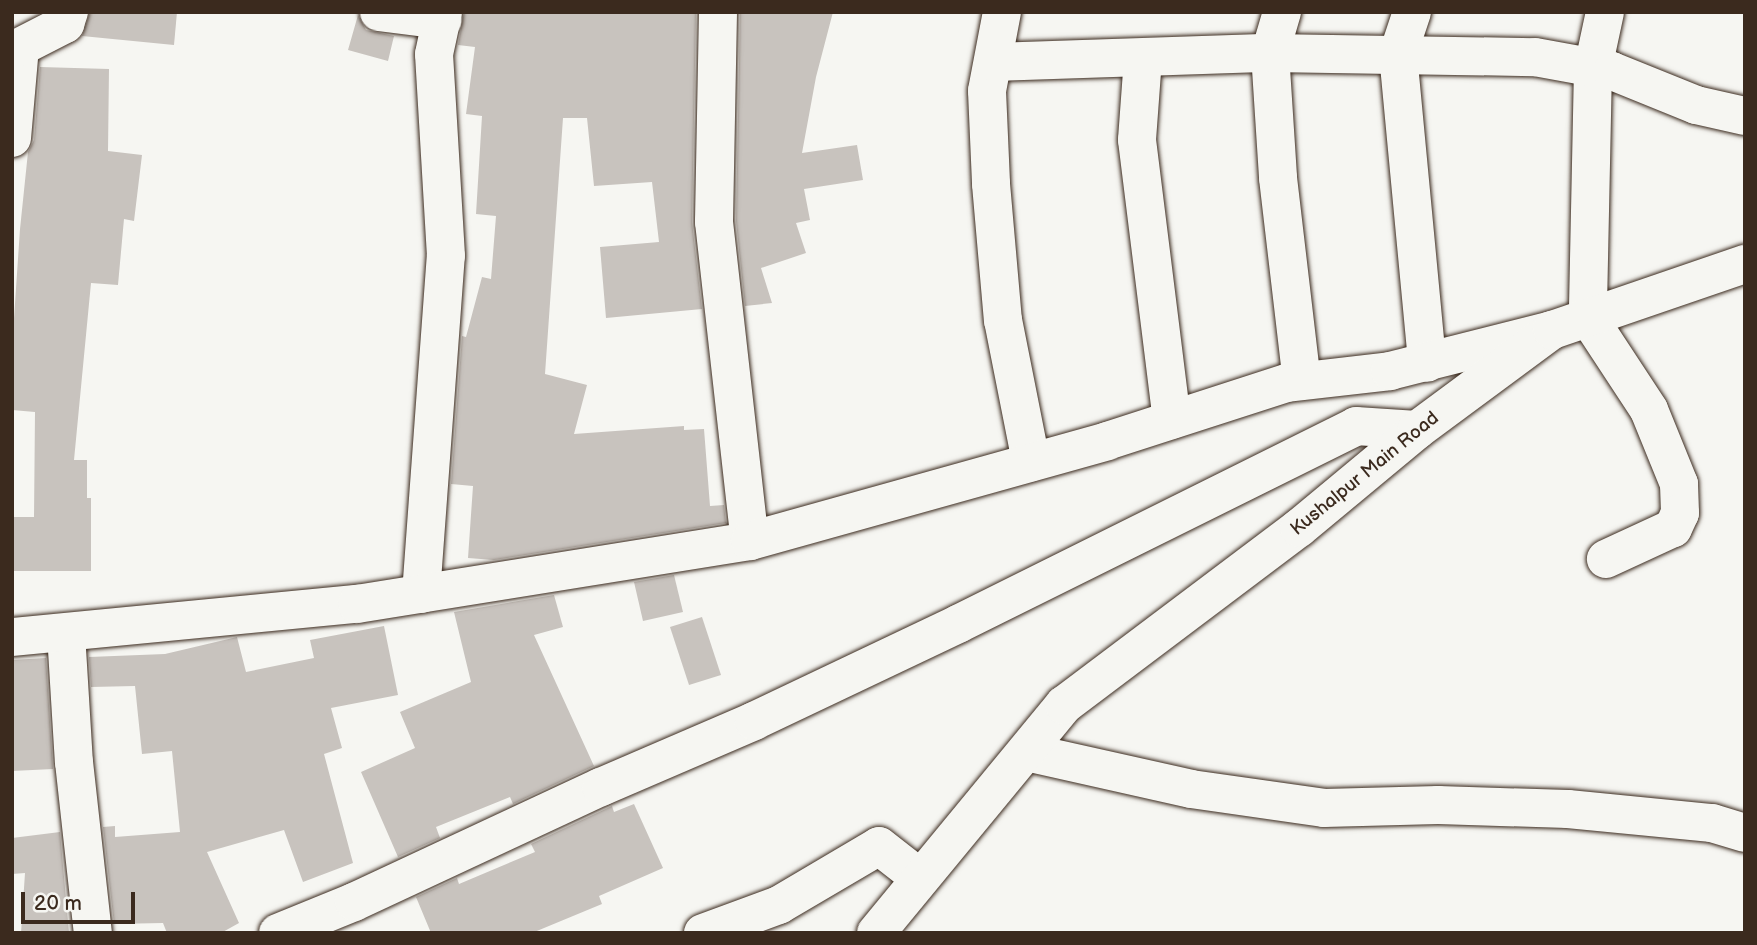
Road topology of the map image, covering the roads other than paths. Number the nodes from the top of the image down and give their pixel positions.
1 (69, 12) edge
2 (379, 12) edge
3 (718, 12) edge
4 (1002, 12) edge
5 (1282, 12) edge
6 (1412, 12) edge
7 (1605, 12) edge
8 (443, 16) edge
9 (1270, 54) junction
10 (1398, 54) junction
11 (1143, 58) junction
12 (993, 62) junction
13 (1593, 68) junction
14 (1745, 116) edge
15 (12, 138) edge
16 (1745, 264) edge
17 (1588, 317) junction
18 (1552, 330) junction
19 (1427, 363) junction
20 (1302, 381) junction
21 (1172, 420) junction
22 (1417, 430) junction
23 (1031, 462) junction
24 (750, 541) junction
25 (1606, 559) dead end
26 (421, 594) junction
27 (66, 632) junction
28 (12, 637) edge
29 (1026, 752) junction
30 (1745, 833) edge
31 (920, 878) junction
32 (297, 929) edge
33 (93, 933) edge
34 (703, 933) edge
35 (876, 933) edge

1 - 15 street
2 - 8 street
3 - 24 street
4 - 12 street
5 - 9 street
6 - 10 street
7 - 13 street
8 - 26 street
9 - 10 street
9 - 11 street
9 - 20 street
10 - 13 street
10 - 19 street
11 - 12 street
11 - 21 street
12 - 23 street
13 - 14 street
13 - 17 street
16 - 17 street, Kushalpur Main Road
17 - 18 street, Kushalpur Main Road
17 - 25 street
18 - 19 street
18 - 22 street, Kushalpur Main Road
19 - 20 street
20 - 21 street
21 - 23 street
22 - 29 street, Kushalpur Main Road
22 - 32 street
23 - 24 street
24 - 26 street
26 - 27 street
27 - 28 street
27 - 33 street
29 - 30 street
29 - 31 street, Kushalpur Main Road
31 - 34 street
31 - 35 street, Kushalpur Main Road

